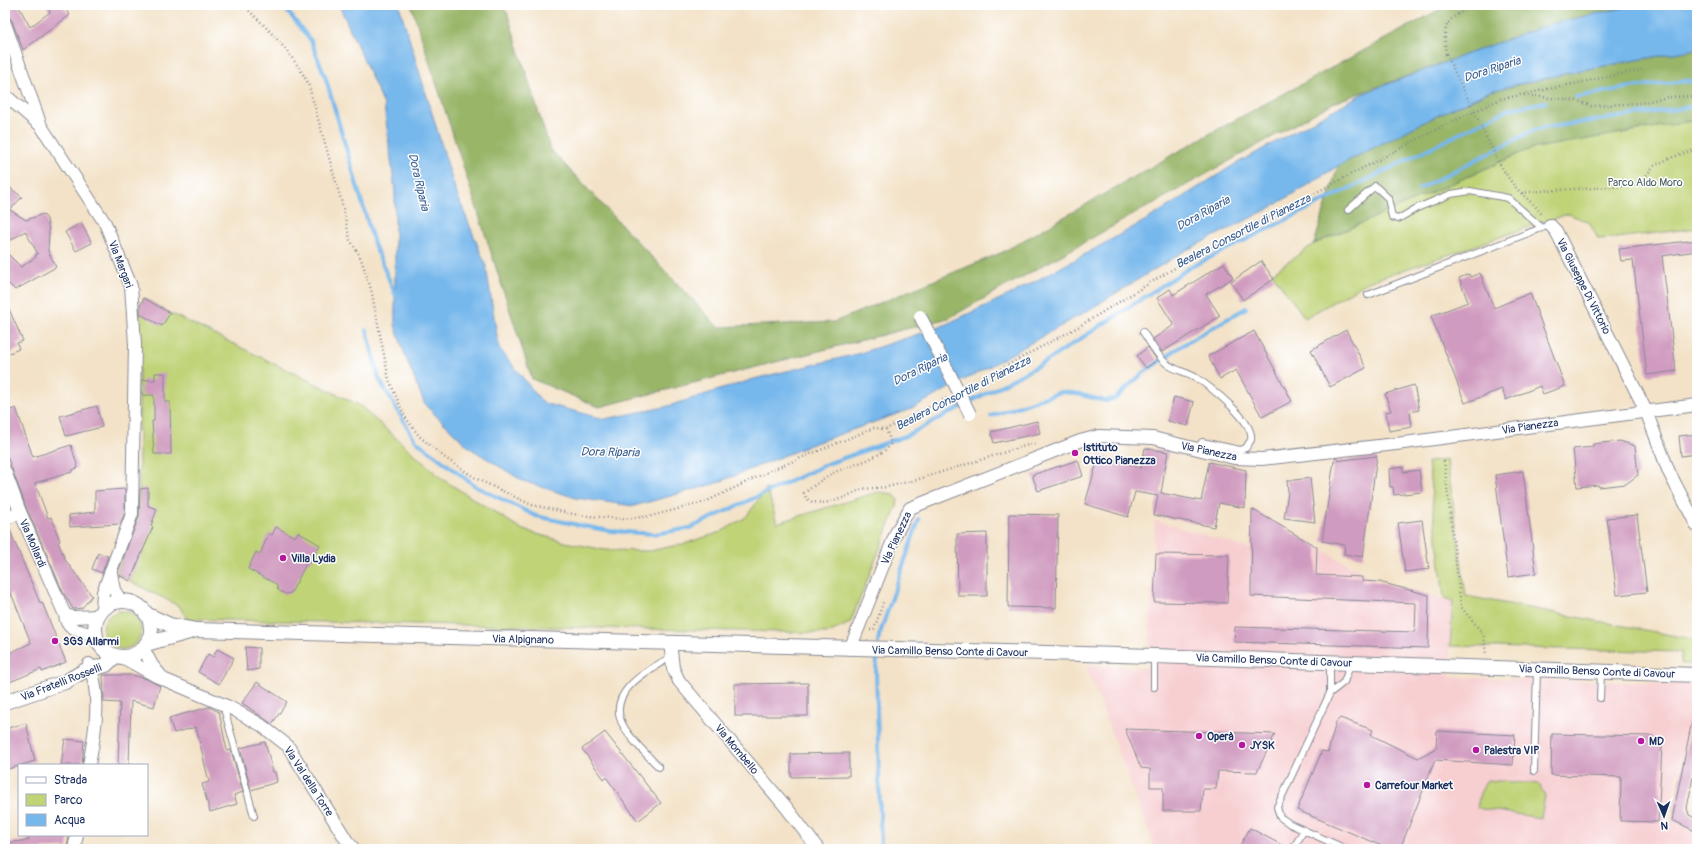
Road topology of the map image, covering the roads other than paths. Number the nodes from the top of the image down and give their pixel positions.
1 (5, 24) edge
2 (5, 95) edge
3 (41, 126) junction
4 (1348, 210) dead end
5 (1546, 227) junction
6 (1368, 295) dead end
7 (920, 316) dead end
8 (1143, 332) dead end
9 (1697, 405) edge
10 (1646, 411) junction
11 (970, 414) dead end
12 (1197, 449) junction
13 (5, 471) edge
14 (20, 512) junction
15 (5, 519) edge
16 (1697, 526) edge
17 (111, 573) junction
18 (121, 602) junction
19 (100, 613) junction
20 (146, 614) junction
21 (65, 615) junction
22 (196, 630) junction
23 (97, 639) junction
24 (670, 642) junction
25 (144, 646) junction
26 (850, 649) junction
27 (118, 656) junction
28 (1154, 656) junction
29 (671, 657) junction
30 (1330, 662) junction
31 (1351, 662) junction
32 (88, 668) junction
33 (1537, 670) junction
34 (1601, 672) junction
35 (1697, 675) edge
36 (168, 682) junction
37 (1154, 688) dead end
38 (1330, 693) junction
39 (1600, 698) dead end
40 (5, 702) edge
41 (223, 705) junction
42 (90, 764) edge
43 (658, 767) dead end
44 (1534, 771) dead end
45 (254, 816) dead end
46 (1304, 830) junction
47 (77, 836) edge
48 (74, 849) edge
49 (354, 849) edge
50 (818, 849) edge
51 (1293, 849) edge
52 (1346, 849) edge

1 - 3 street, Via Margari
2 - 3 street
3 - 17 street, Via Margari
4 - 5 lane
5 - 6 lane
5 - 10 street, Via Giuseppe Di Vittorio
7 - 11 street, bridge
8 - 12 lane
9 - 10 street, Via Pianezza
10 - 12 street, Via Pianezza
10 - 16 street, Via Giuseppe Di Vittorio
12 - 26 street, Via Pianezza
13 - 14 street, Via Mollardi
14 - 15 street
14 - 21 street, Via Mollardi
17 - 18 street
17 - 19 street, Via Margari
18 - 19 street
18 - 20 street
19 - 21 street
19 - 23 street
20 - 22 street, Via Alpignano
20 - 25 street
21 - 23 street, Via Mollardi
22 - 24 street, Via Alpignano
22 - 25 street, Via Alpignano
23 - 27 street
23 - 32 street
24 - 26 street, Via Alpignano
24 - 29 street, Via Mombello
25 - 27 street
25 - 36 street, Via Val della Torre
26 - 28 street, Via Camillo Benso Conte di Cavour
27 - 32 street, Via Fratelli Rosselli
27 - 36 street, Via Val della Torre
28 - 30 street, Via Camillo Benso Conte di Cavour
28 - 37 lane
29 - 43 lane
29 - 50 street, Via Mombello
30 - 31 street, Via Camillo Benso Conte di Cavour
30 - 38 lane
31 - 33 street, Via Camillo Benso Conte di Cavour
31 - 38 lane
32 - 40 street, Via Fratelli Rosselli
32 - 42 street
33 - 34 street, Via Camillo Benso Conte di Cavour
33 - 44 lane
34 - 35 street, Via Camillo Benso Conte di Cavour
34 - 39 lane
36 - 41 street, Via Val della Torre
38 - 46 lane
41 - 45 lane
41 - 49 street, Via Val della Torre
46 - 51 lane
46 - 52 lane
47 - 48 street

